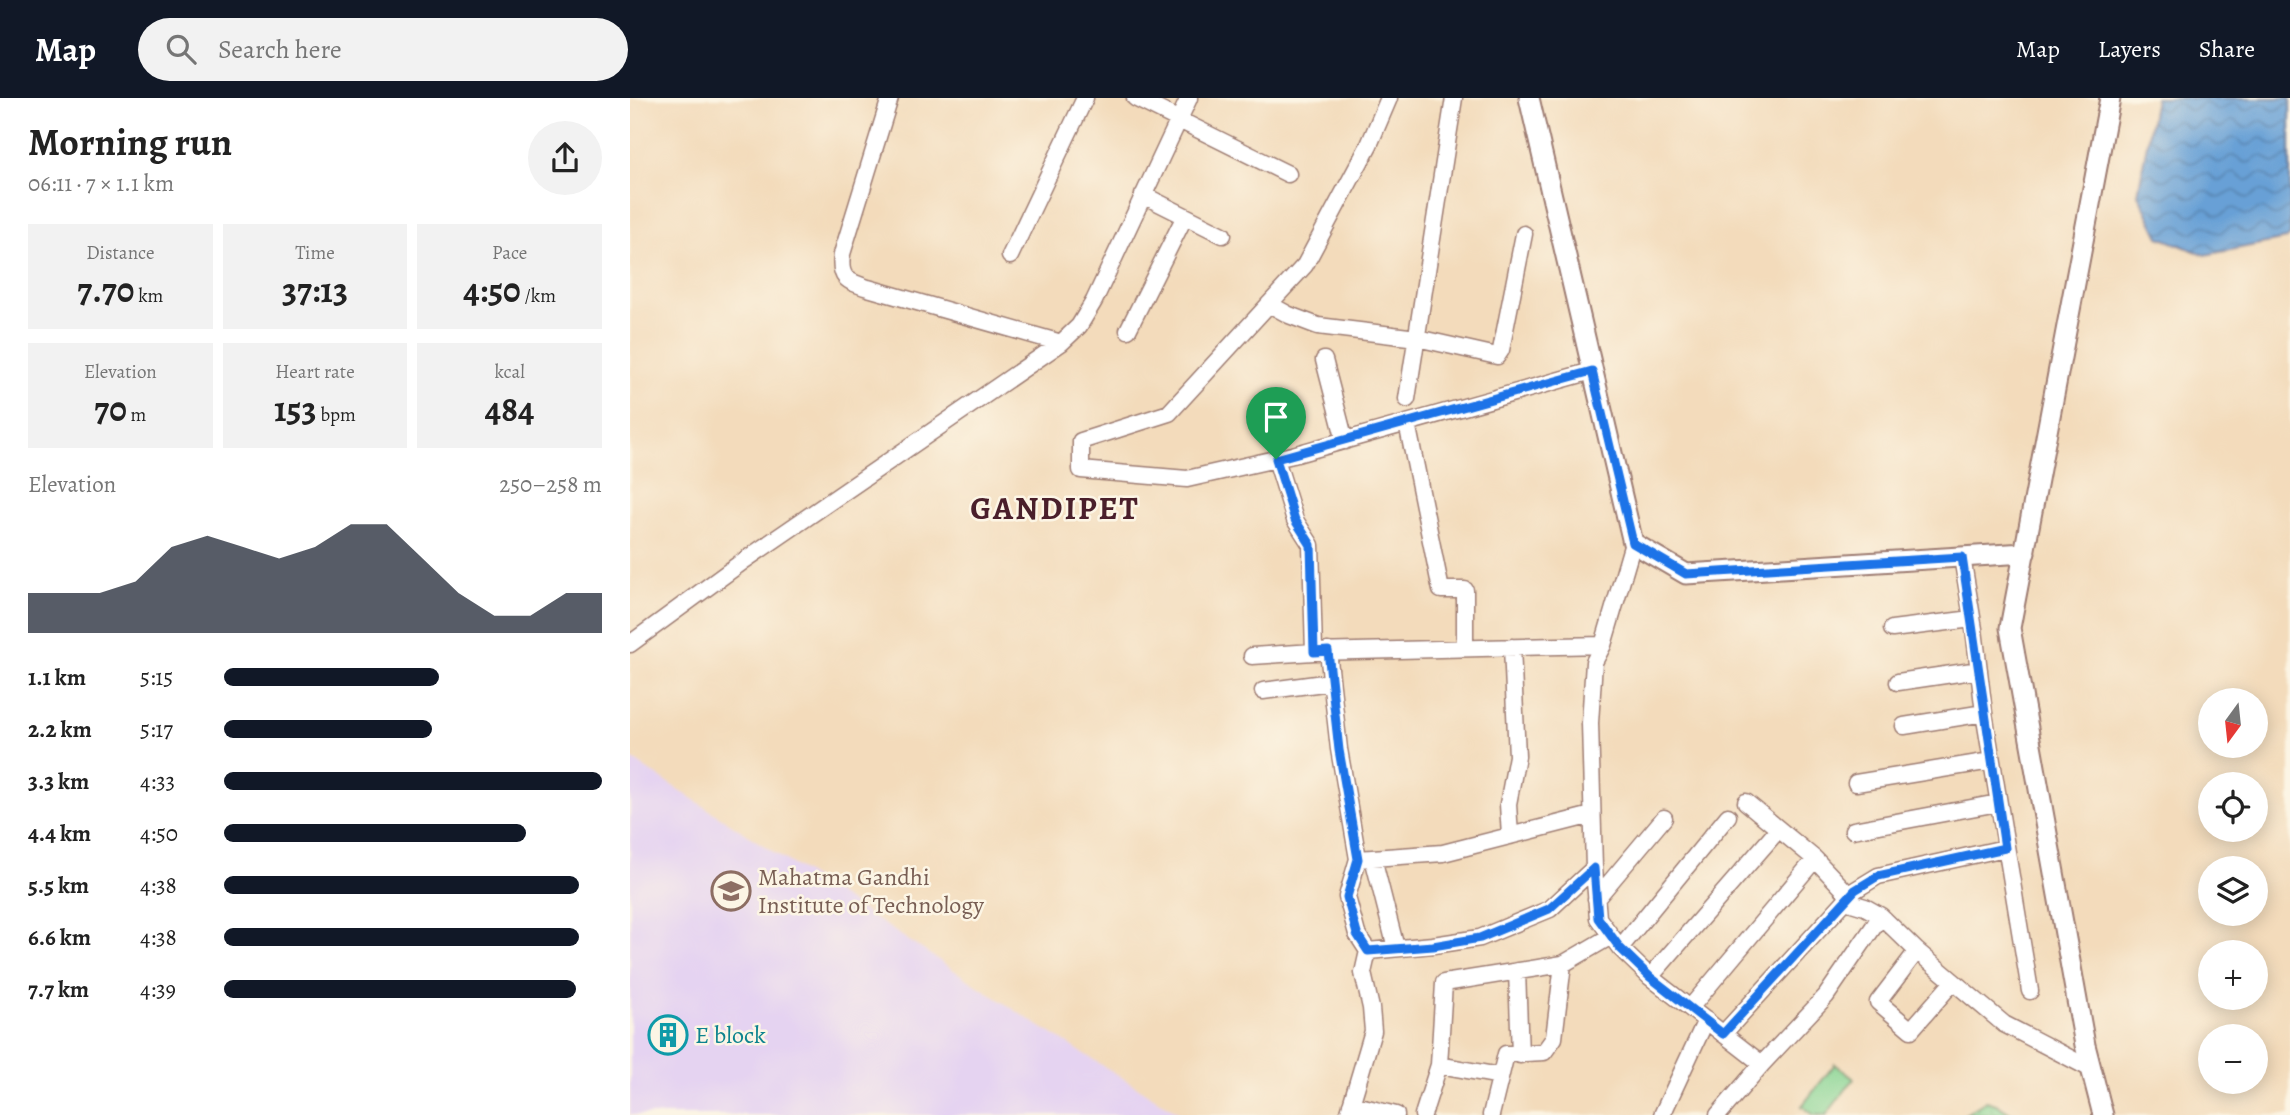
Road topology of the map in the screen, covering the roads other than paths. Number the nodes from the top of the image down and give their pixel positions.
1 (890, 98) edge
2 (1085, 98) edge
3 (1135, 98) edge
4 (1189, 98) edge
5 (1389, 98) edge
6 (1454, 98) edge
7 (1529, 98) edge
8 (2110, 98) edge
9 (1178, 119) junction
10 (1288, 174) dead end
11 (1143, 195) junction
12 (1185, 216) junction
13 (1223, 234) dead end
14 (1524, 234) dead end
15 (1010, 256) dead end
16 (1269, 304) junction
17 (1128, 330) dead end
18 (1417, 338) junction
19 (1061, 343) junction
20 (1324, 360) dead end
21 (1592, 371) junction
22 (1407, 399) dead end
23 (1407, 423) junction
24 (1345, 441) junction
25 (1276, 459) junction
26 (1633, 543) junction
27 (2025, 553) junction
28 (1962, 557) junction
29 (1972, 619) junction
30 (1892, 629) dead end
31 (630, 644) edge
32 (1603, 645) junction
33 (1512, 647) junction
34 (1465, 648) junction
35 (1321, 652) junction
36 (1252, 656) dead end
37 (1979, 670) junction
38 (1331, 682) junction
39 (1898, 682) dead end
40 (1263, 691) dead end
41 (1984, 713) junction
42 (1904, 726) dead end
43 (1992, 761) junction
44 (1856, 783) dead end
45 (1745, 802) dead end
46 (1998, 803) junction
47 (1592, 815) junction
48 (1728, 816) dead end
49 (1664, 818) dead end
50 (1778, 830) junction
51 (1853, 830) dead end
52 (1510, 836) junction
53 (2005, 848) junction
54 (1366, 859) junction
55 (1815, 859) junction
56 (1594, 868) junction
57 (1850, 896) junction
58 (1596, 899) junction
59 (1881, 916) junction
60 (1616, 942) junction
61 (1396, 948) junction
62 (1368, 951) junction
63 (1917, 951) junction
64 (1563, 964) junction
65 (1517, 971) junction
66 (1650, 977) junction
67 (1953, 982) junction
68 (2030, 991) dead end
69 (1690, 1007) junction
70 (1706, 1020) junction
71 (1723, 1034) junction
72 (1520, 1055) junction
73 (1762, 1064) junction
74 (1439, 1065) junction
75 (2091, 1069) junction
76 (1500, 1076) junction
77 (1350, 1110) edge
78 (1396, 1115) edge
79 (1423, 1115) edge
80 (1491, 1115) edge
81 (1662, 1115) edge
82 (1718, 1115) edge
83 (2103, 1115) edge

1 - 19 street
2 - 15 street
3 - 9 street
4 - 9 street
5 - 16 street
6 - 18 street
7 - 21 street
8 - 27 street
9 - 10 street
9 - 11 street
11 - 12 street
11 - 19 street
12 - 13 street
12 - 17 street
14 - 18 street
16 - 18 street
16 - 25 street
18 - 22 street
19 - 31 street
20 - 24 street
21 - 23 street
21 - 26 street
23 - 24 street
23 - 34 street
24 - 25 street
25 - 35 street
26 - 28 street
26 - 32 street
27 - 28 street
27 - 75 street
28 - 29 street
29 - 30 street
29 - 37 street
32 - 33 street
32 - 47 street
33 - 34 street
33 - 52 street
34 - 35 street
35 - 36 street
35 - 38 street
37 - 39 street
37 - 41 street
38 - 40 street
38 - 54 street
41 - 42 street
41 - 43 street
43 - 44 street
43 - 46 street
45 - 50 street
46 - 51 street
46 - 53 street
47 - 52 street
47 - 56 street
48 - 60 street
49 - 58 street
50 - 55 street
50 - 66 street
52 - 54 street
53 - 57 street
53 - 68 street
54 - 61 street
54 - 62 street
55 - 57 street
55 - 69 street
56 - 58 street
56 - 61 street
57 - 59 street
57 - 71 street
58 - 60 street
59 - 63 street
59 - 73 street
60 - 64 street
60 - 66 street
61 - 62 street
62 - 77 street
63 - 67 street
63 - 67 street
64 - 65 street
64 - 72 street
65 - 72 street
65 - 74 street
66 - 69 street
67 - 75 street
69 - 70 street
70 - 71 street
70 - 81 street
71 - 73 street
72 - 76 street
73 - 82 street
74 - 76 street
74 - 79 street
75 - 83 street
76 - 80 street
77 - 78 street

